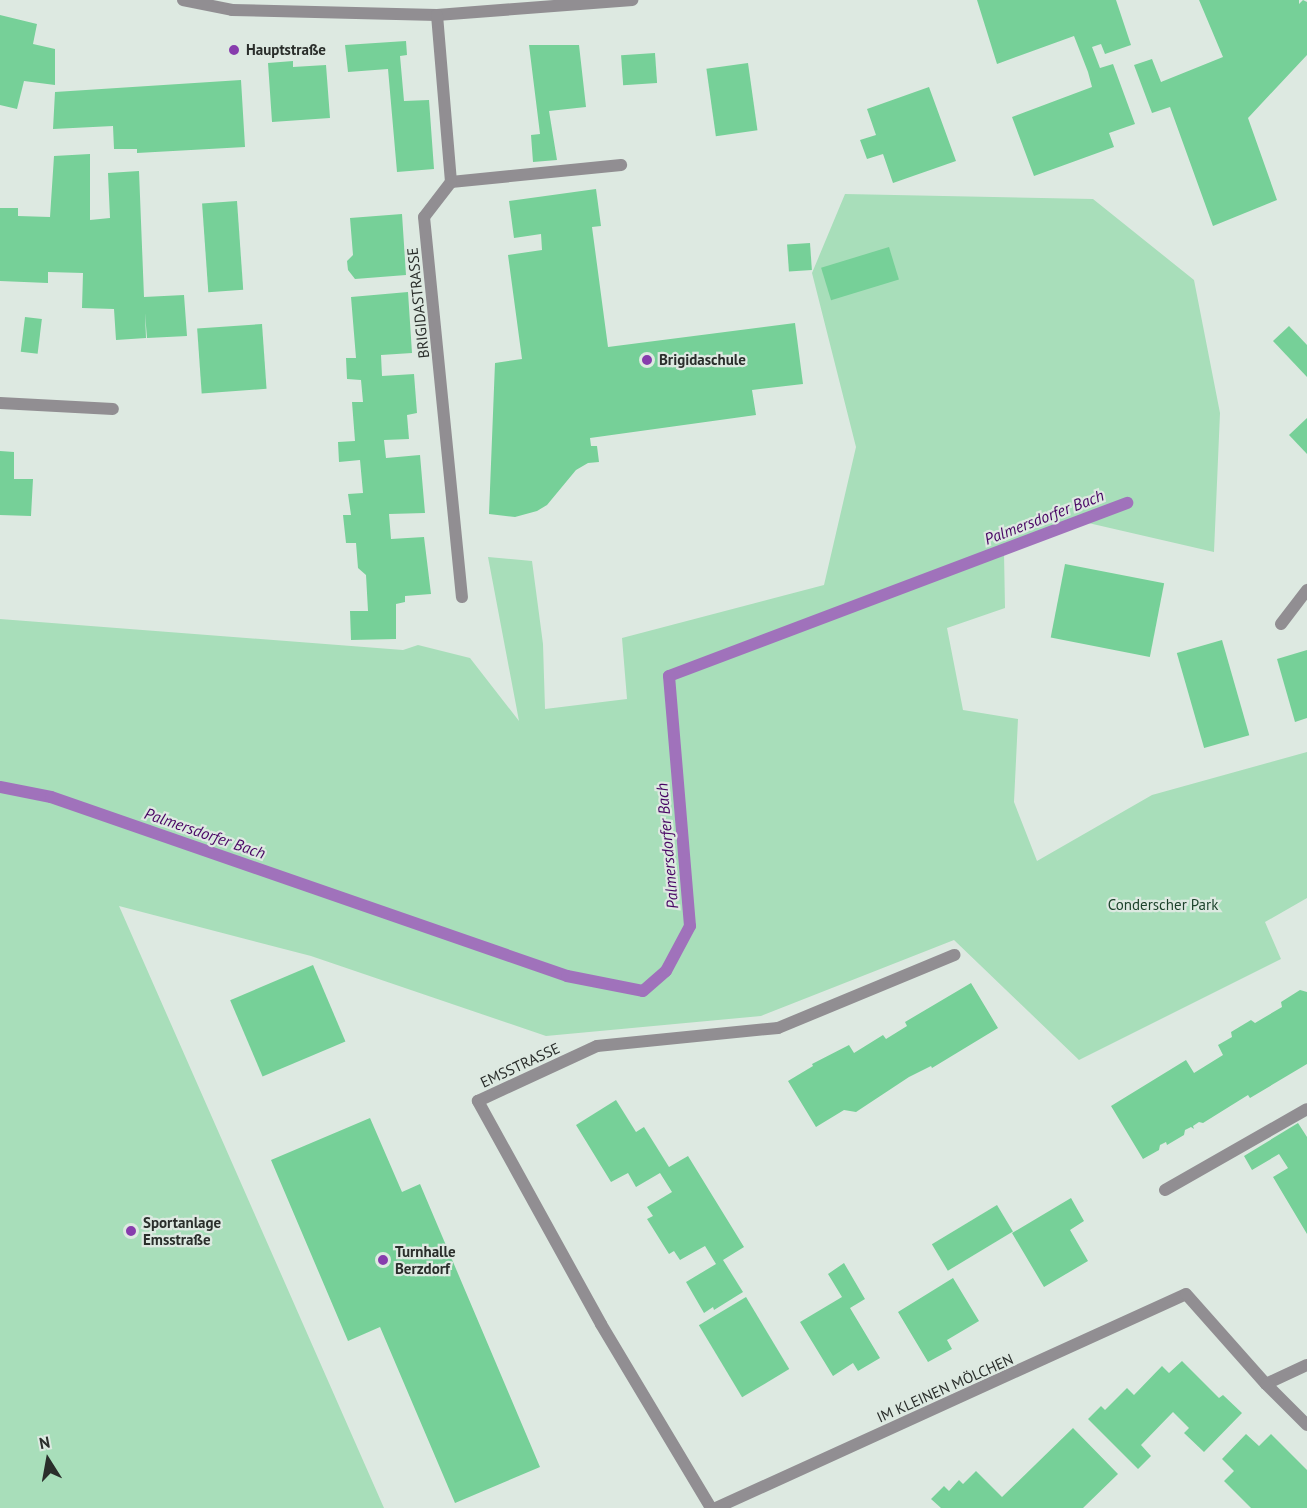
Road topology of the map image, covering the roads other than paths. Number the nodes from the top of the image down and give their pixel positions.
1 (183, 0) edge
2 (632, 0) edge
3 (437, 15) junction
4 (621, 165) dead end
5 (451, 182) junction
6 (0, 403) edge
7 (113, 410) dead end
8 (1307, 590) edge
9 (462, 597) dead end
10 (1281, 624) dead end
11 (954, 955) dead end
12 (1307, 1109) edge
13 (1166, 1190) dead end
14 (1307, 1365) edge
15 (1266, 1384) junction
16 (1307, 1425) edge
17 (711, 1508) edge
18 (716, 1508) edge

1 - 3 street
2 - 3 street
3 - 5 street
4 - 5 street
5 - 9 street, BRIGIDASTRASSE
6 - 7 street
8 - 10 street
11 - 17 street, EMSSTRASSE
12 - 13 street
14 - 15 street
15 - 16 street
15 - 18 street, IM KLEINEN MÖLCHEN

